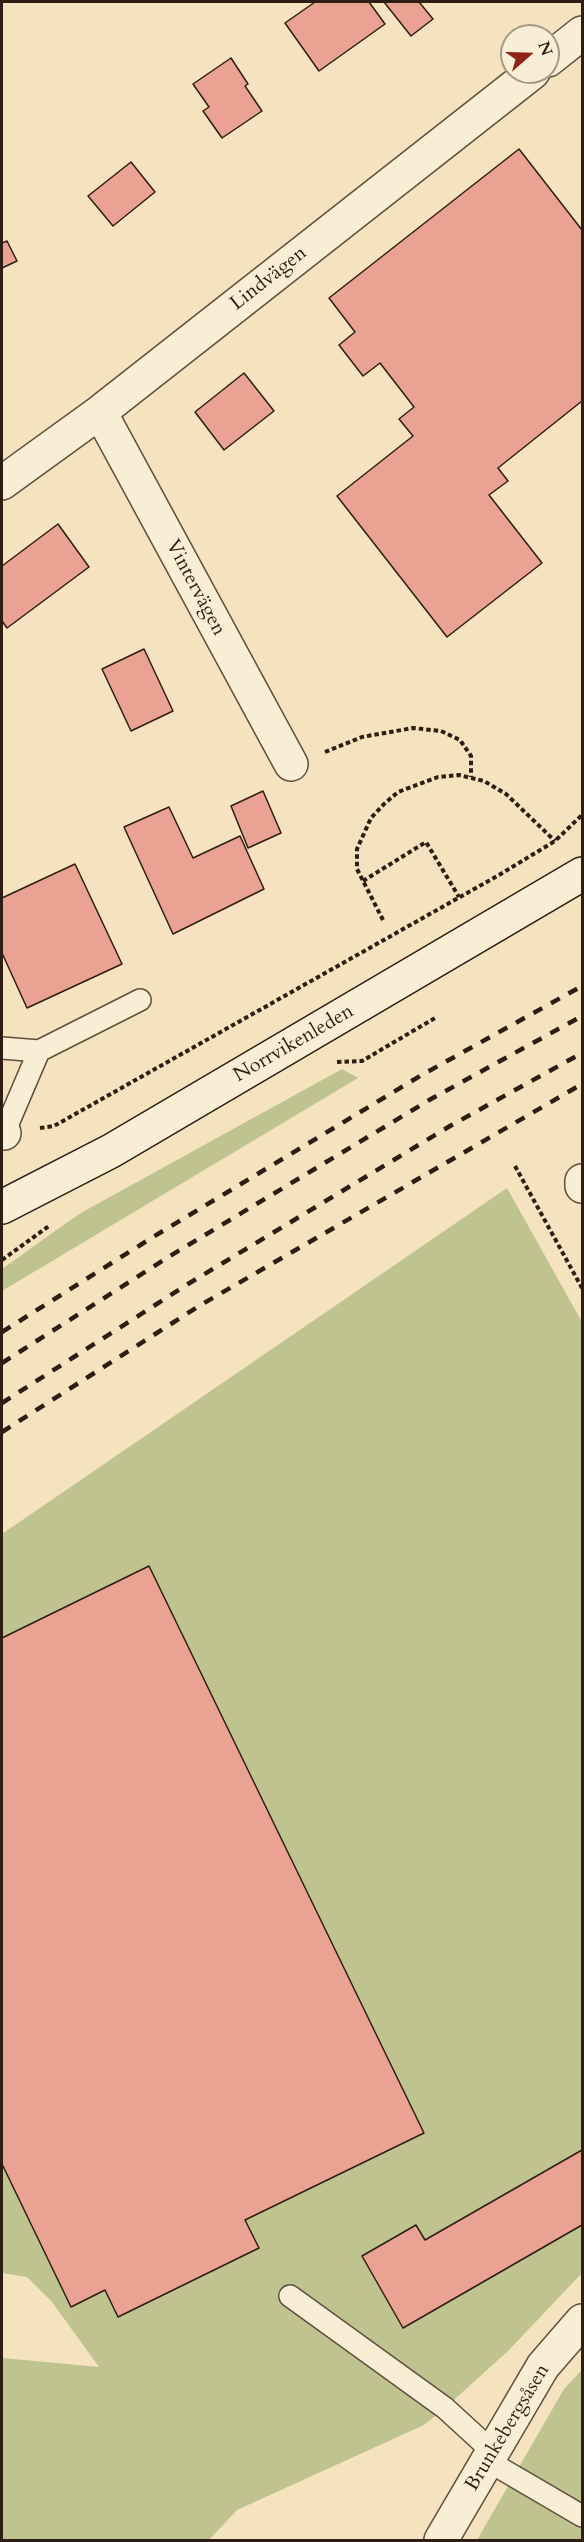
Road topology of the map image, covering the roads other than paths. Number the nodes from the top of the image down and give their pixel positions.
1 (582, 33) edge
2 (560, 50) edge
3 (518, 84) edge
4 (100, 412) junction
5 (2, 483) edge
6 (291, 764) road end
7 (582, 874) edge
8 (140, 999) dead end
9 (2, 1048) edge
10 (39, 1051) junction
11 (3, 1133) edge
12 (2, 1207) edge
13 (291, 2296) dead end
14 (582, 2321) edge
15 (491, 2457) junction
16 (582, 2516) edge
17 (441, 2541) edge

1 - 2 street
3 - 4 street, Lindvägen
4 - 5 street, Lindvägen
4 - 6 street, Vintervägen
7 - 12 street, Norrvikenleden
8 - 10 lane
9 - 10 lane
10 - 11 lane
13 - 15 lane
14 - 15 street, Brunkebergsåsen
15 - 16 lane
15 - 17 street, Brunkebergsåsen

